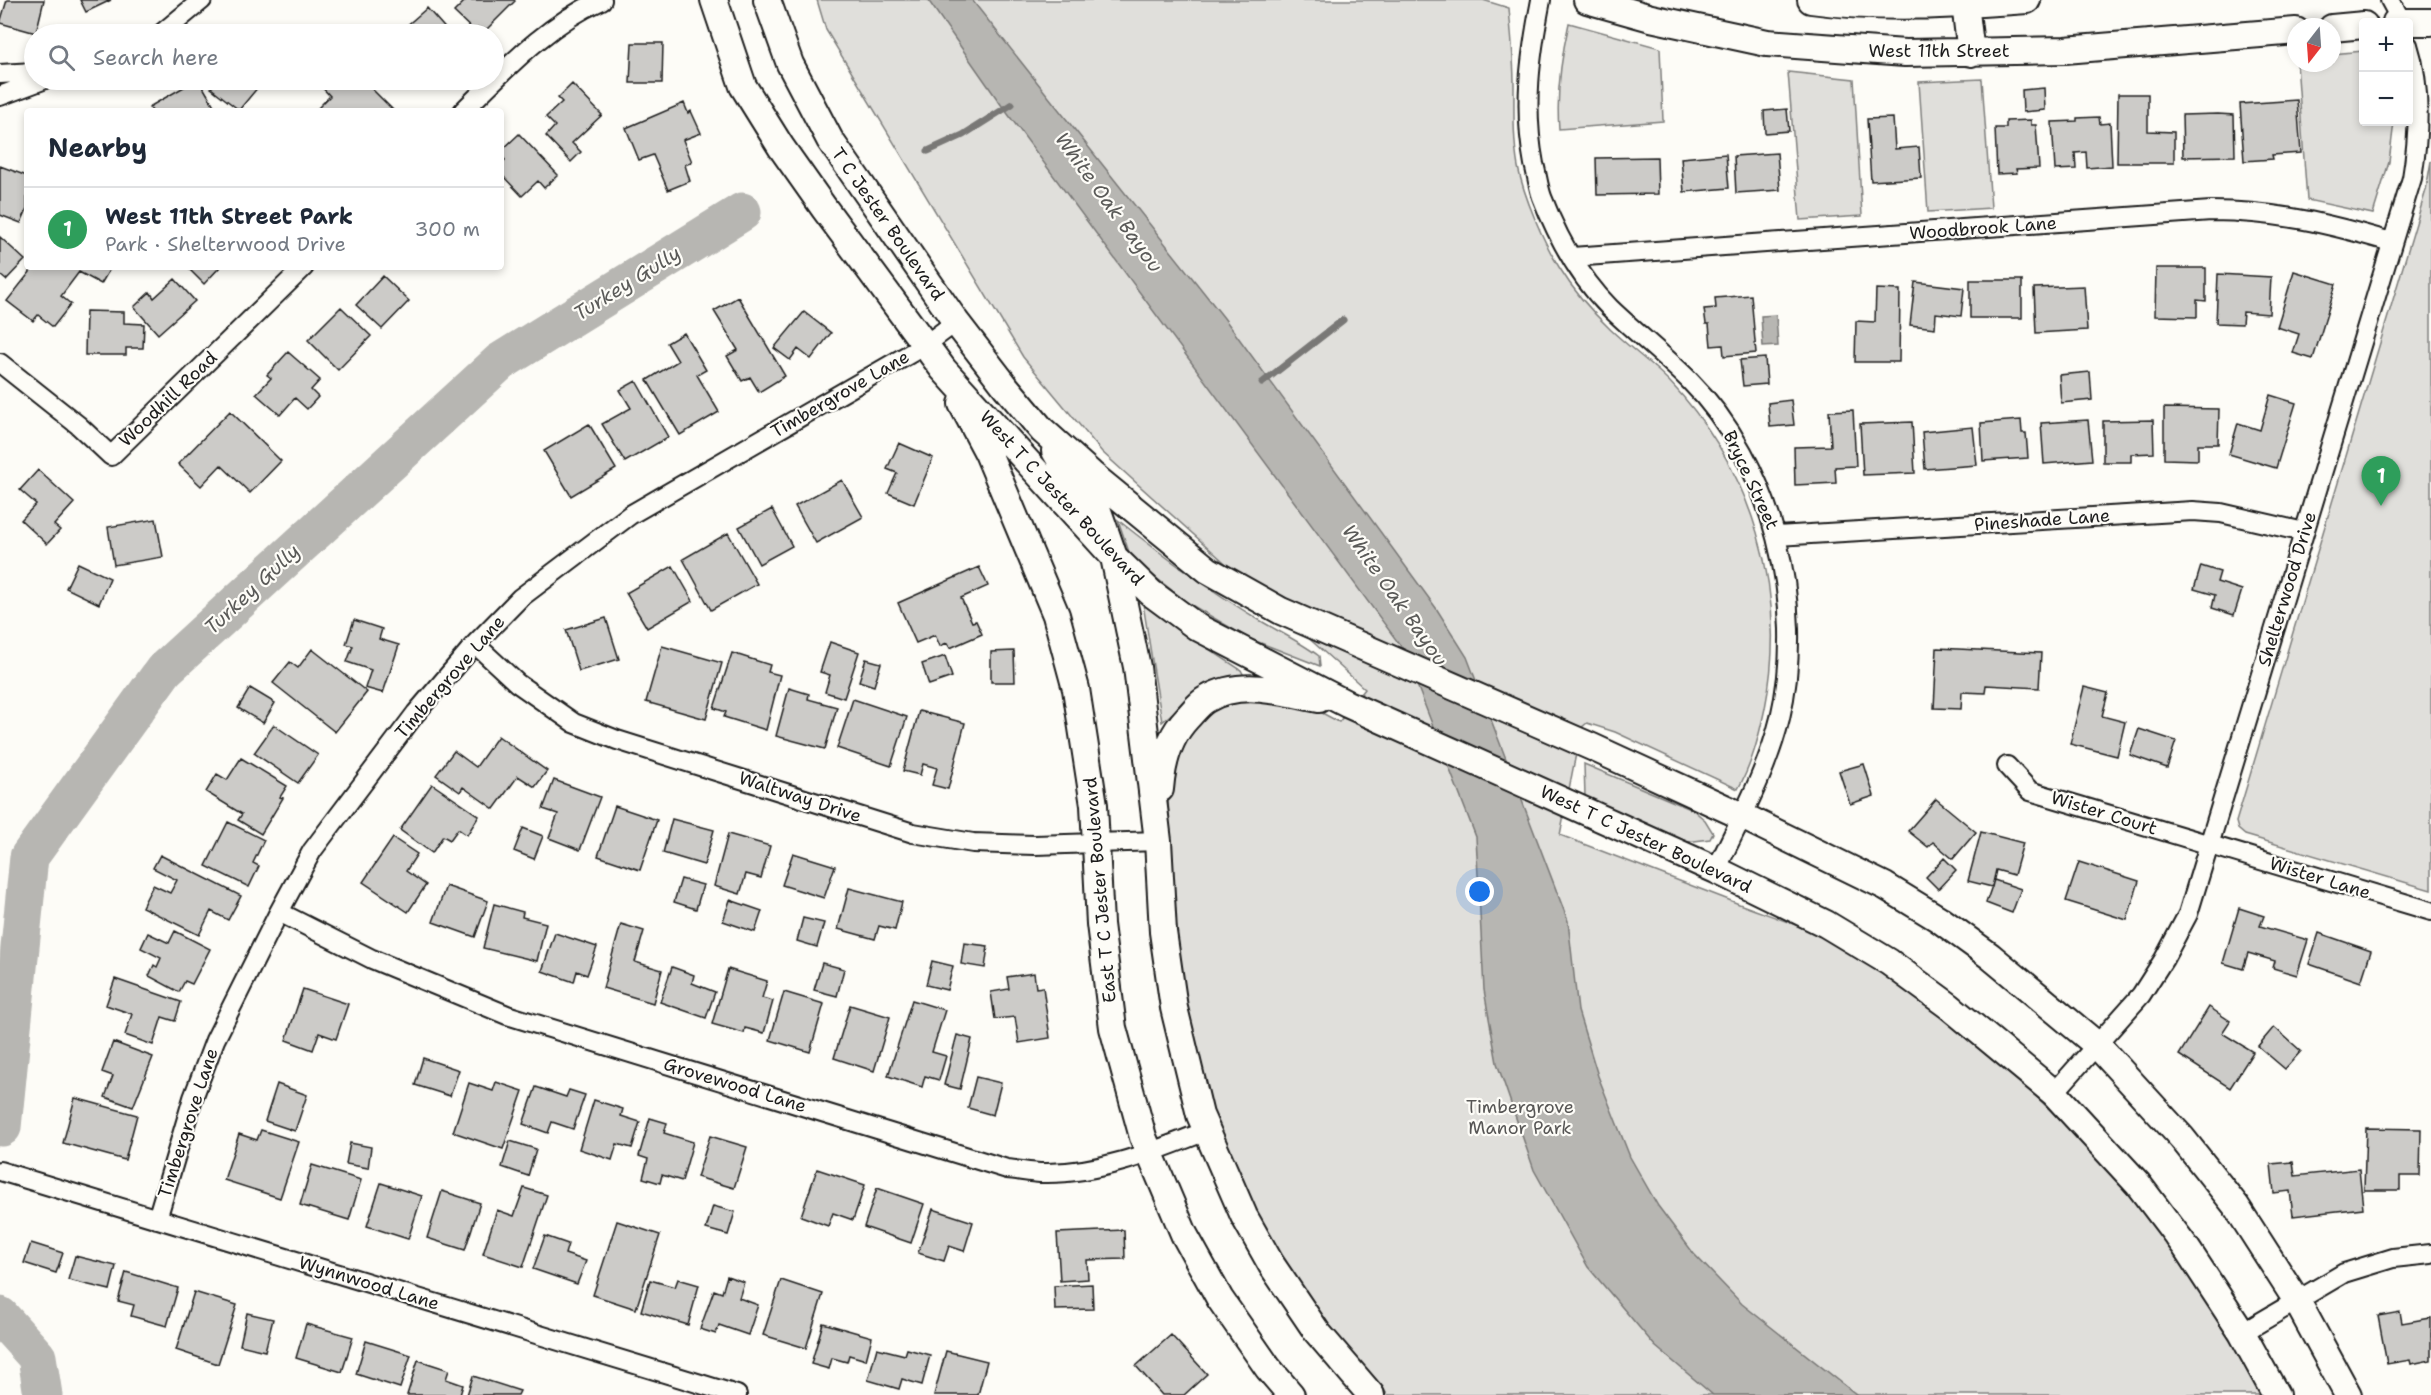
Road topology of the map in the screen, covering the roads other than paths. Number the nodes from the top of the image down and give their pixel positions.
1 (202, 0) edge
2 (602, 0) edge
3 (714, 0) edge
4 (766, 0) edge
5 (1542, 0) edge
6 (1587, 0) edge
7 (1811, 0) edge
8 (2027, 0) edge
9 (2390, 0) edge
10 (1965, 4) junction
11 (2400, 18) edge
12 (2413, 22) edge
13 (2431, 22) edge
14 (173, 24) edge
15 (2359, 25) edge
16 (2341, 27) edge
17 (2287, 32) edge
18 (1971, 53) junction
19 (2413, 59) edge
20 (504, 71) edge
21 (24, 73) edge
22 (0, 74) edge
23 (24, 87) edge
24 (485, 90) edge
25 (0, 96) edge
26 (466, 108) edge
27 (2391, 242) junction
28 (1572, 257) junction
29 (301, 270) edge
30 (956, 322) junction
31 (925, 345) junction
32 (0, 363) edge
33 (943, 369) junction
34 (1042, 430) junction
35 (2304, 532) junction
36 (1777, 536) junction
37 (1114, 557) junction
38 (475, 644) junction
39 (1347, 704) junction
40 (2007, 766) dead end
41 (1742, 816) junction
42 (1158, 841) junction
43 (1096, 842) junction
44 (2210, 845) junction
45 (1716, 870) junction
46 (2431, 910) edge
47 (279, 912) junction
48 (2097, 1045) junction
49 (2054, 1093) junction
50 (1206, 1131) junction
51 (1150, 1153) junction
52 (0, 1172) edge
53 (157, 1219) junction
54 (2431, 1254) edge
55 (2296, 1301) junction
56 (2242, 1333) junction
57 (1367, 1394) edge
58 (737, 1395) edge
59 (1291, 1395) edge
60 (2276, 1395) edge
61 (2348, 1395) edge

1 - 14 street
2 - 20 street
3 - 31 main road
4 - 30 main road, T C Jester Boulevard
5 - 28 street, Bryce Street
6 - 18 main road, West 11th Street
7 - 10 main road
8 - 10 main road
9 - 11 street
10 - 18 main road
12 - 13 main road
15 - 16 main road
17 - 18 main road, West 11th Street
19 - 27 street, Shelterwood Drive
21 - 22 street
23 - 25 street
24 - 26 street
27 - 28 street, Woodbrook Lane
27 - 35 street, Shelterwood Drive
28 - 36 street, Bryce Street
29 - 32 street, Woodhill Road
30 - 31 street, Timbergrove Lane
30 - 34 main road, T C Jester Boulevard
31 - 33 main road
31 - 38 street, Timbergrove Lane
33 - 37 main road, West T C Jester Boulevard
33 - 43 main road, East T C Jester Boulevard
34 - 37 main road
34 - 41 main road, West T C Jester Boulevard
35 - 36 street, Pineshade Lane
35 - 44 street, Shelterwood Drive
36 - 41 street, Bryce Street
37 - 39 main road, West T C Jester Boulevard
37 - 42 main road
38 - 43 street, Waltway Drive
38 - 47 street, Timbergrove Lane
39 - 42 main road
39 - 45 main road, West T C Jester Boulevard
40 - 44 street, Wister Court
41 - 45 street, Bryce Street
41 - 48 main road, West T C Jester Boulevard
42 - 43 street, Waltway Drive
42 - 50 main road
43 - 51 main road, East T C Jester Boulevard
44 - 46 street, Wister Lane
44 - 48 street, Shelterwood Drive
45 - 49 main road, West T C Jester Boulevard
47 - 51 street, Grovewood Lane
47 - 53 street, Timbergrove Lane
48 - 49 street, Shelterwood Drive
48 - 55 main road, West T C Jester Boulevard
49 - 56 main road, West T C Jester Boulevard
50 - 51 street, Grovewood Lane
50 - 57 main road
51 - 59 main road, East T C Jester Boulevard
52 - 53 street, Wynnwood Lane
53 - 58 street, Wynnwood Lane
54 - 55 street
55 - 56 street
55 - 61 main road, West T C Jester Boulevard
56 - 60 main road, West T C Jester Boulevard

